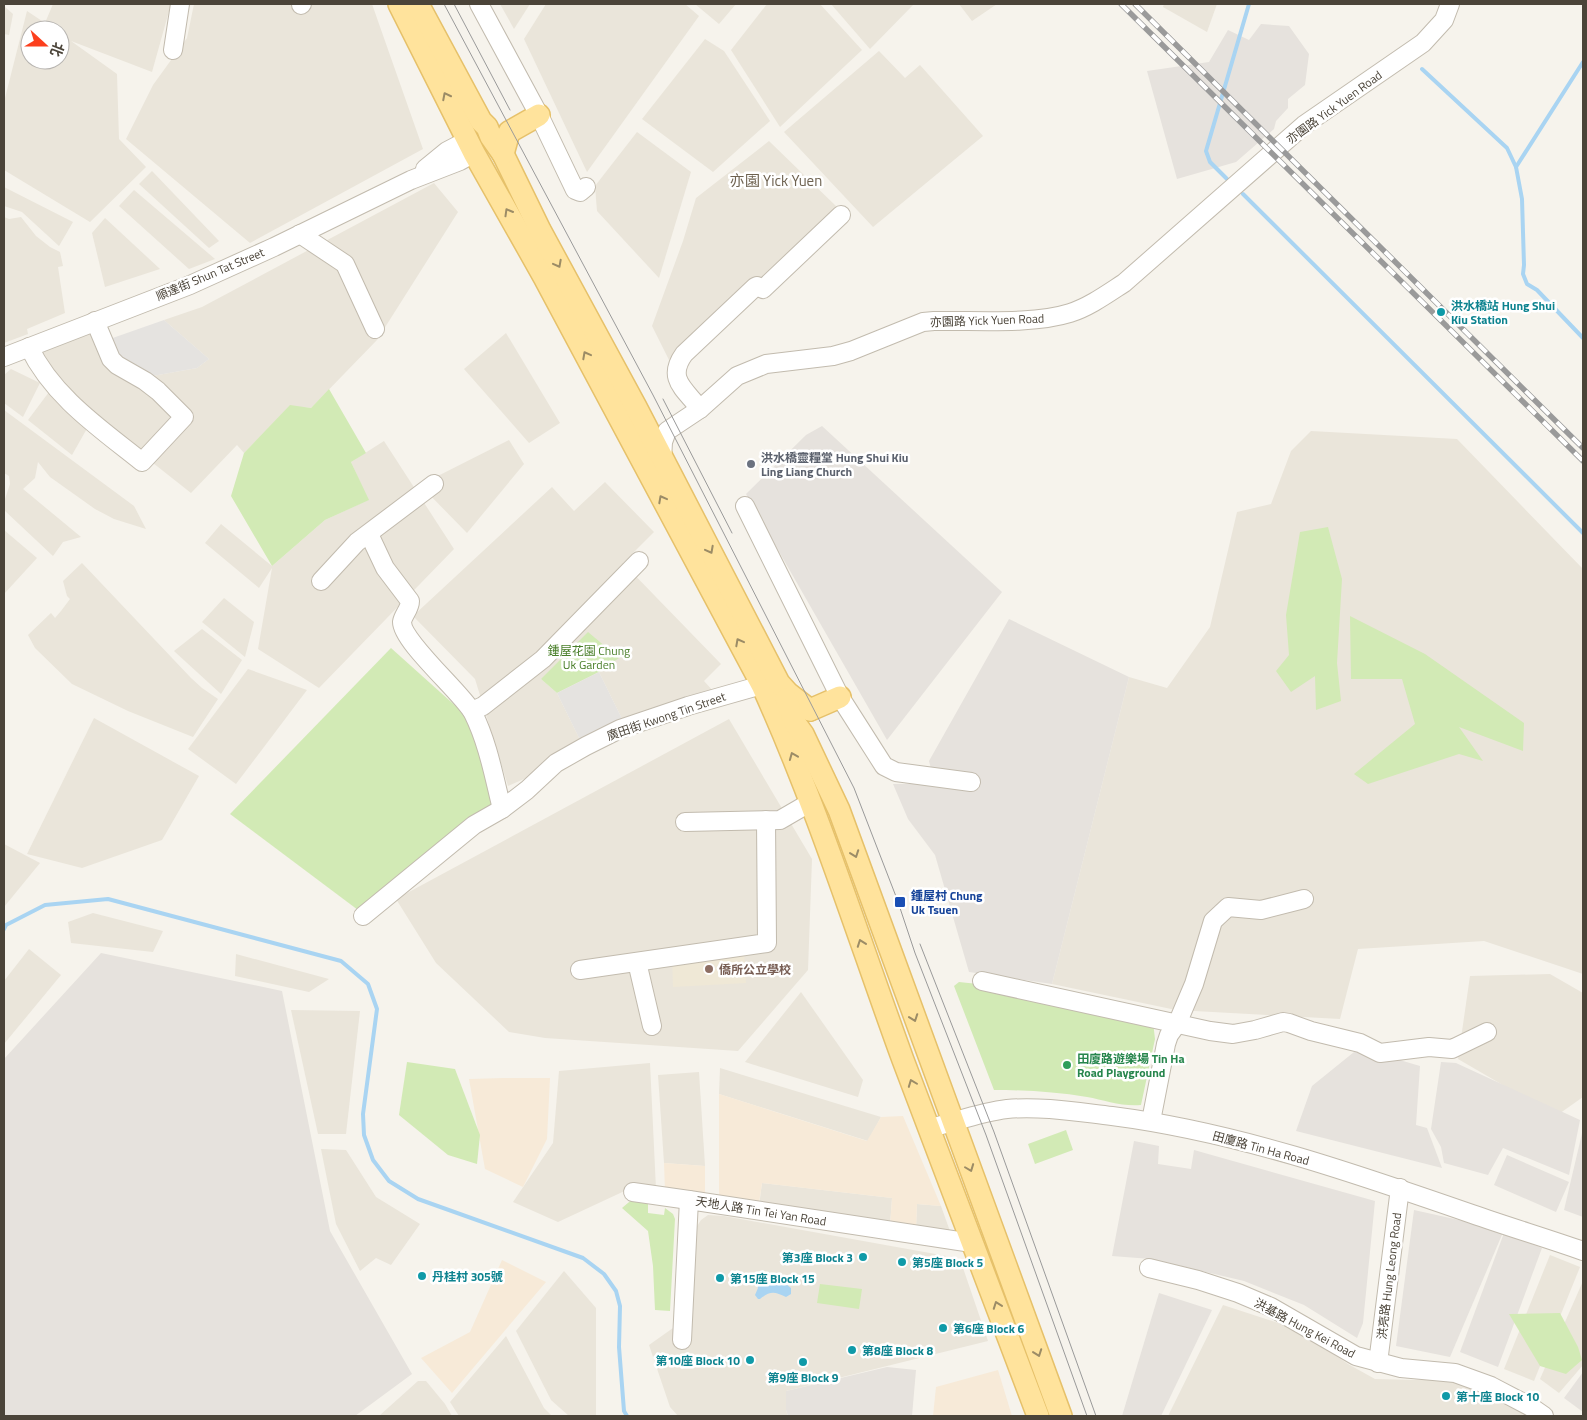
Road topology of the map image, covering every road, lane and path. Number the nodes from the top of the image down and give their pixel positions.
1 (180, 4) edge
2 (399, 4) edge
3 (418, 4) edge
4 (479, 4) edge
5 (1450, 4) edge
6 (173, 50) dead end
7 (538, 115) junction
8 (494, 134) junction
9 (471, 146) junction
10 (586, 187) dead end
11 (841, 215) dead end
12 (300, 234) junction
13 (95, 321) junction
14 (375, 329) dead end
15 (29, 347) junction
16 (4, 357) edge
17 (636, 408) junction
18 (700, 409) junction
19 (667, 432) junction
20 (662, 460) junction
21 (434, 484) dead end
22 (745, 506) dead end
23 (369, 534) junction
24 (639, 561) dead end
25 (320, 582) dead end
26 (762, 685) junction
27 (783, 688) junction
28 (840, 697) junction
29 (810, 710) junction
30 (472, 711) junction
31 (803, 734) junction
32 (971, 782) dead end
33 (829, 790) junction
34 (811, 802) junction
35 (502, 809) junction
36 (766, 820) junction
37 (685, 822) dead end
38 (1304, 899) dead end
39 (363, 916) dead end
40 (637, 962) junction
41 (580, 970) dead end
42 (982, 981) dead end
43 (1177, 1024) junction
44 (652, 1026) dead end
45 (1488, 1032) dead end
46 (1151, 1121) junction
47 (953, 1122) junction
48 (930, 1128) junction
49 (1400, 1188) junction
50 (633, 1192) dead end
51 (689, 1200) junction
52 (972, 1243) junction
53 (1583, 1251) edge
54 (1149, 1268) dead end
55 (682, 1340) dead end
56 (1378, 1363) junction
57 (1038, 1416) edge
58 (1061, 1416) edge
59 (1544, 1416) edge

1 - 6 street
9 -> 2 main road
3 - 8 main road
4 - 7 street
5 - 18 street, 亦園路 Yick Yuen Road
7 - 8 main road
7 - 10 street
8 - 9 main road
8 -> 17 main road
9 - 12 street, 順達街 Shun Tat Street
26 -> 9 main road
11 - 18 street
12 - 13 street, 順達街 Shun Tat Street
12 - 14 street
13 - 15 street, 順達街 Shun Tat Street
13 - 15 street
15 - 16 street, 順達街 Shun Tat Street
17 - 19 street
17 - 20 main road
18 - 19 street, 亦園路 Yick Yuen Road
19 - 20 street
20 -> 27 main road
21 - 23 street
22 - 28 street
23 - 25 street
23 - 30 street
24 - 30 street
34 -> 26 main road
26 - 35 street, 廣田街 Kwong Tin Street
27 - 29 main road
27 - 31 main road
28 - 29 main road
28 - 32 street
29 - 31 main road
30 - 35 street
31 - 33 main road
33 - 34 main road
33 -> 47 main road
34 - 36 street
48 -> 34 main road
35 - 39 street, 廣田街 Kwong Tin Street
36 - 37 street
36 - 40 street
38 - 43 street
40 - 41 street
40 - 44 street
42 - 43 street
43 - 45 street
43 - 46 street
46 - 47 street, 田廈路 Tin Ha Road
46 - 49 street, 田廈路 Tin Ha Road
47 - 48 street, 田廈路 Tin Ha Road
47 -> 58 main road
48 - 52 main road
49 - 53 street, 田廈路 Tin Ha Road
49 - 56 street, 洪亮路 Hung Leong Road
50 - 51 street
51 - 52 street, 天地人路 Tin Tei Yan Road
51 - 55 street, 天地人路 Tin Tei Yan Road
57 -> 52 main road
54 - 56 street, 洪基路 Hung Kei Road
56 - 59 street, 洪基路 Hung Kei Road

